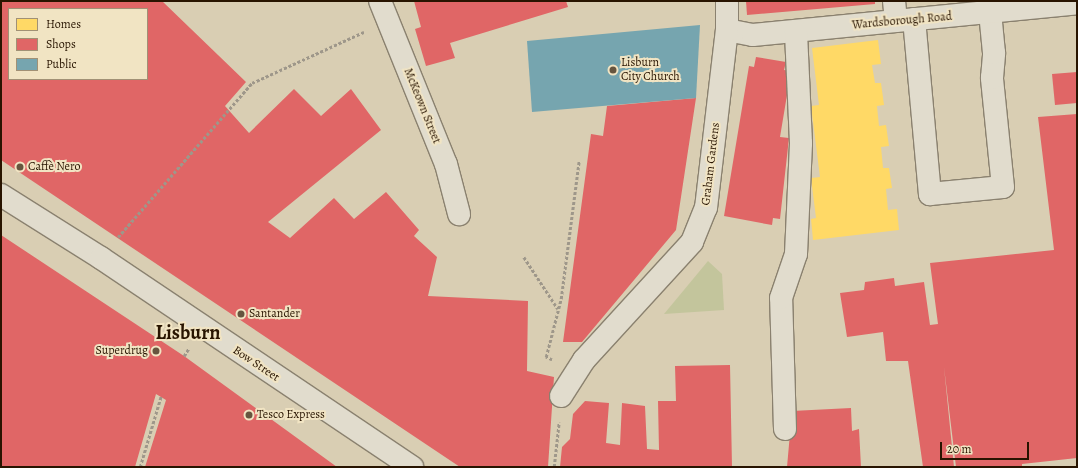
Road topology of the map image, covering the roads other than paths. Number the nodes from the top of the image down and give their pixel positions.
1 (380, 1) edge
2 (727, 1) edge
3 (1077, 3) edge
4 (990, 12) junction
5 (901, 14) edge
6 (727, 30) junction
7 (796, 31) junction
8 (1, 195) edge
9 (459, 214) dead end
10 (561, 396) road end
11 (785, 429) dead end
12 (412, 467) edge

1 - 9 street, McKeown Street
2 - 6 street, Graham Gardens
3 - 4 street, Wardsborough Road
4 - 5 street, Wardsborough Road
4 - 5 street
5 - 7 street, Wardsborough Road
6 - 7 street, Wardsborough Road
6 - 10 street, Graham Gardens
7 - 11 street
8 - 12 street, Bow Street

